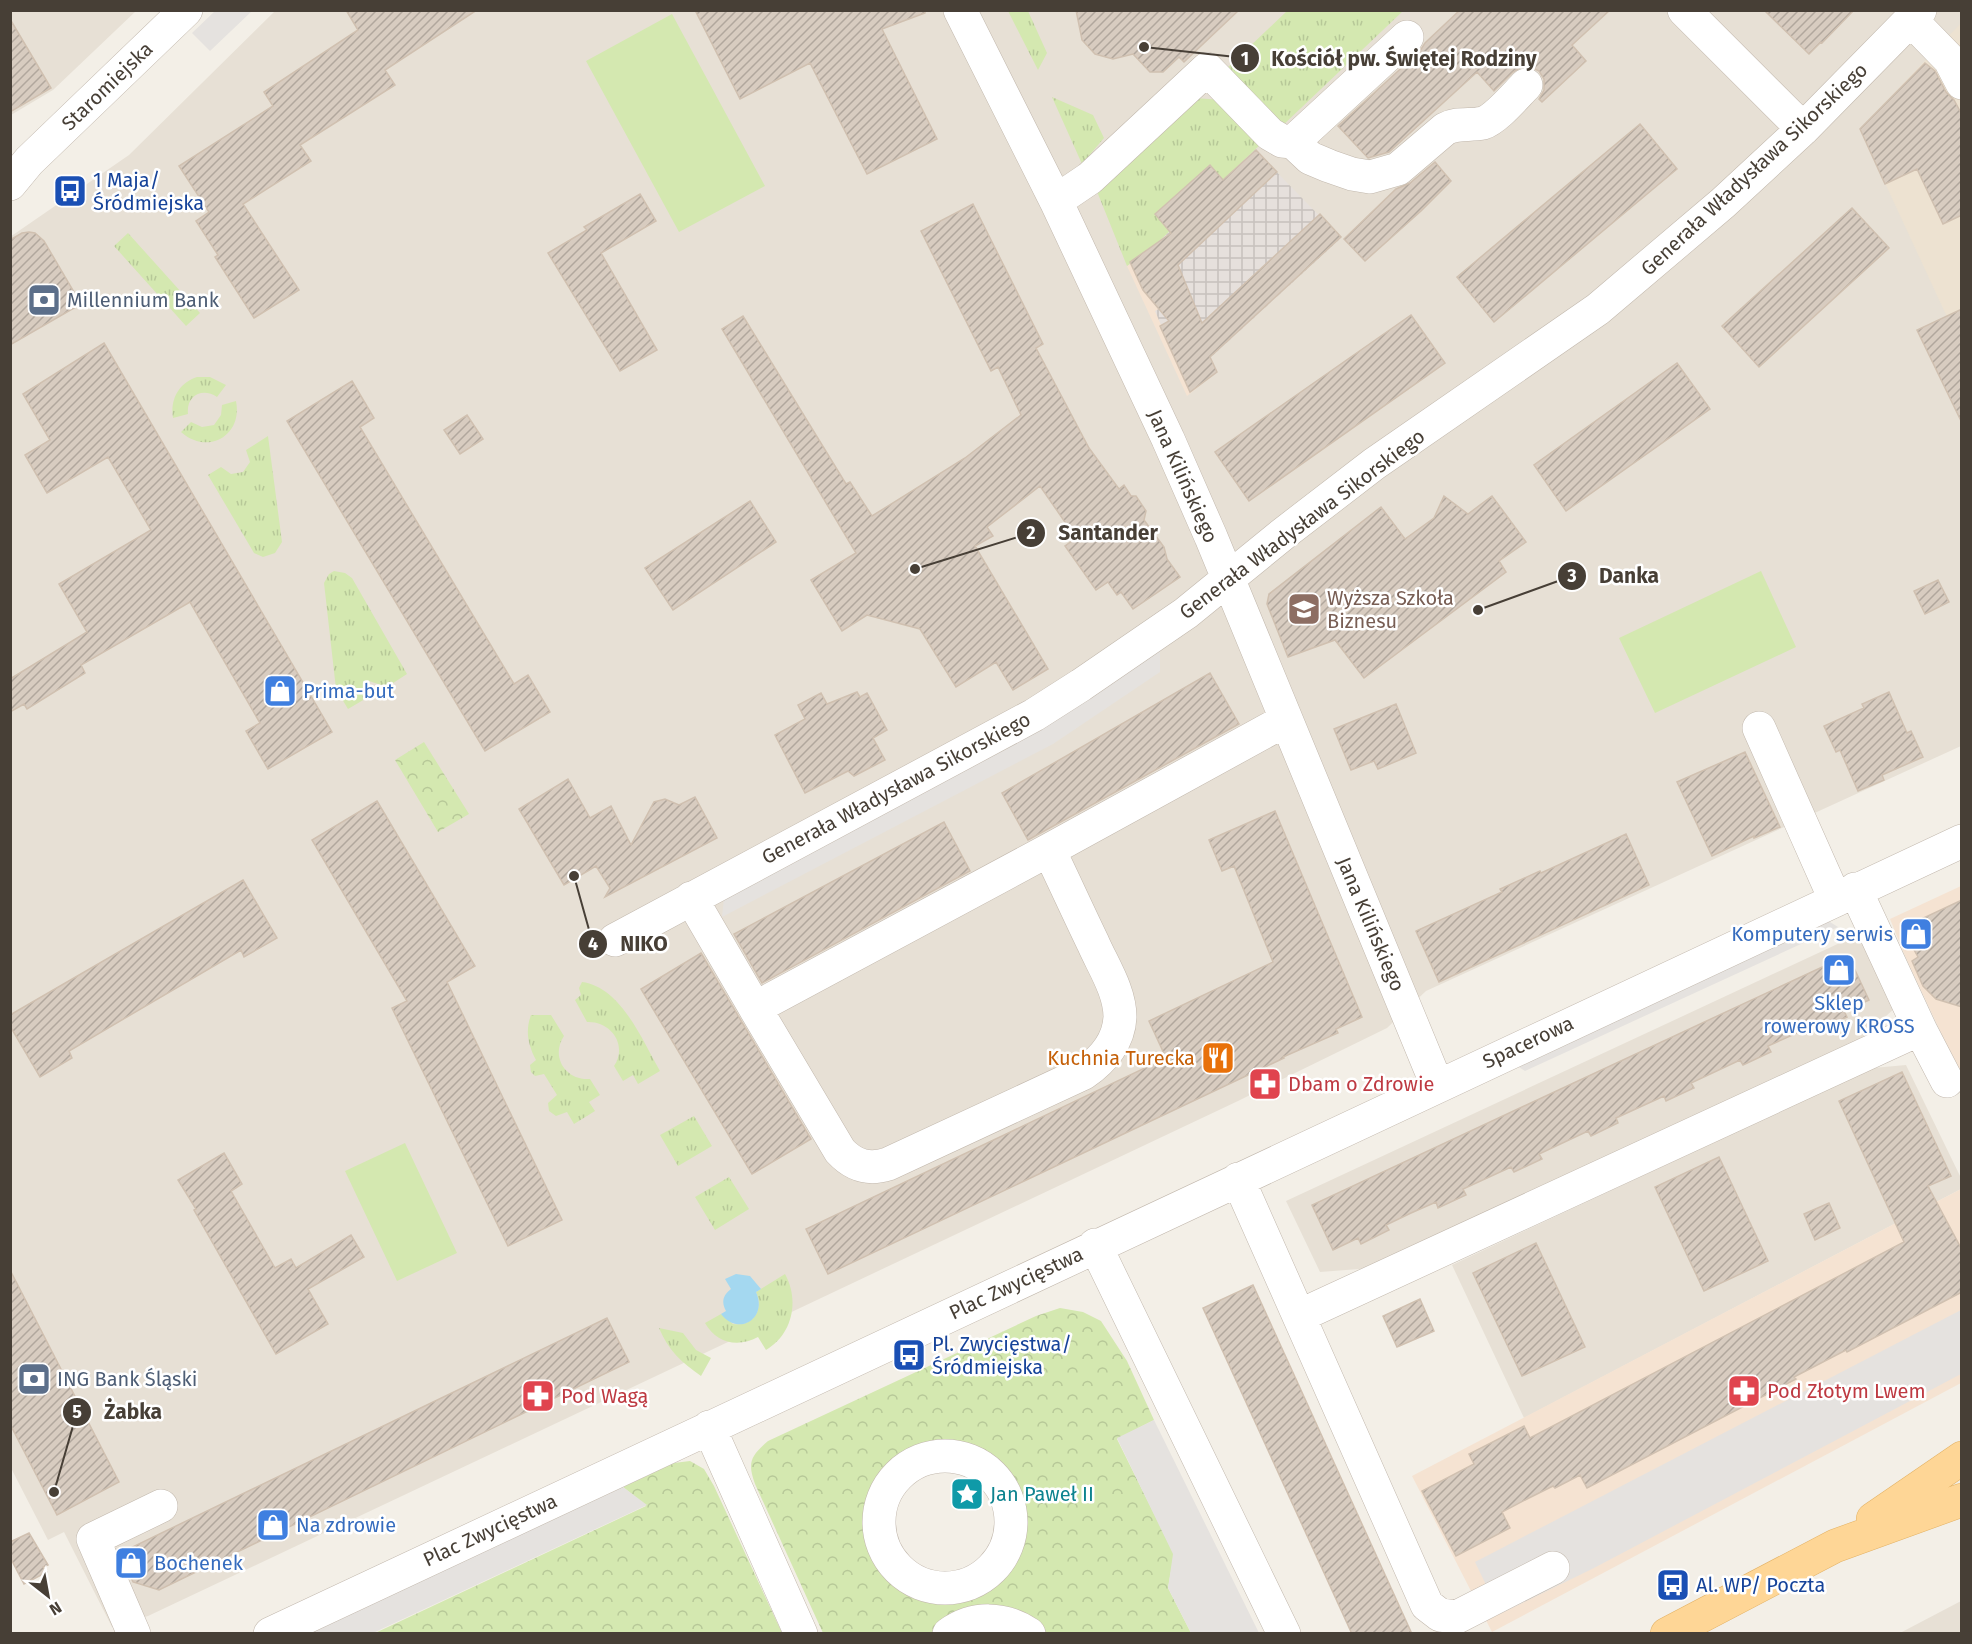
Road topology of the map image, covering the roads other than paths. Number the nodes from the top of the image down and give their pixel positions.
1 (186, 10) edge
2 (960, 10) edge
3 (1684, 10) edge
4 (1915, 15) edge
5 (1407, 37) dead end
6 (1962, 83) edge
7 (1526, 85) dead end
8 (1803, 129) junction
9 (1293, 142) junction
10 (17, 171) edge
11 (1056, 201) junction
12 (1227, 579) junction
13 (1286, 720) junction
14 (1759, 729) dead end
15 (1962, 841) edge
16 (1049, 850) junction
17 (1845, 894) junction
18 (691, 898) junction
19 (615, 940) dead end
20 (755, 1008) junction
21 (1920, 1029) junction
22 (1947, 1081) dead end
23 (1437, 1085) junction
24 (1238, 1179) junction
25 (1095, 1245) junction
26 (1299, 1316) junction
27 (710, 1427) junction
28 (1962, 1458) edge
29 (1962, 1500) edge
30 (161, 1506) dead end
31 (1835, 1546) junction
32 (1554, 1568) dead end
33 (134, 1634) edge
34 (270, 1634) edge
35 (801, 1634) edge
36 (949, 1634) edge
37 (1029, 1634) edge
38 (1284, 1634) edge
39 (1667, 1634) edge

1 - 10 street, Staromiejska
2 - 11 street, Jana Kilińskiego
3 - 8 street
4 - 6 street
4 - 8 street, Generała Władysława Sikorskiego
5 - 9 street
7 - 9 street
8 - 12 street, Generała Władysława Sikorskiego
9 - 11 street
11 - 12 street, Jana Kilińskiego
12 - 13 street, Jana Kilińskiego
12 - 18 street, Generała Władysława Sikorskiego
13 - 16 street
13 - 23 street, Jana Kilińskiego
14 - 17 street
15 - 17 street, Spacerowa
16 - 20 street
16 - 20 street
17 - 21 street
17 - 23 street, Spacerowa
18 - 19 street, Generała Władysława Sikorskiego
18 - 20 street
21 - 22 street
21 - 26 street
23 - 24 street, Spacerowa
24 - 25 street, Spacerowa
24 - 26 street
25 - 27 street, Plac Zwycięstwa
25 - 38 street, Plac Zwycięstwa
26 - 32 street
27 - 34 street, Plac Zwycięstwa
27 - 35 street
28 - 31 main road
29 - 31 main road
30 - 33 street
31 - 39 main road
36 - 37 street

